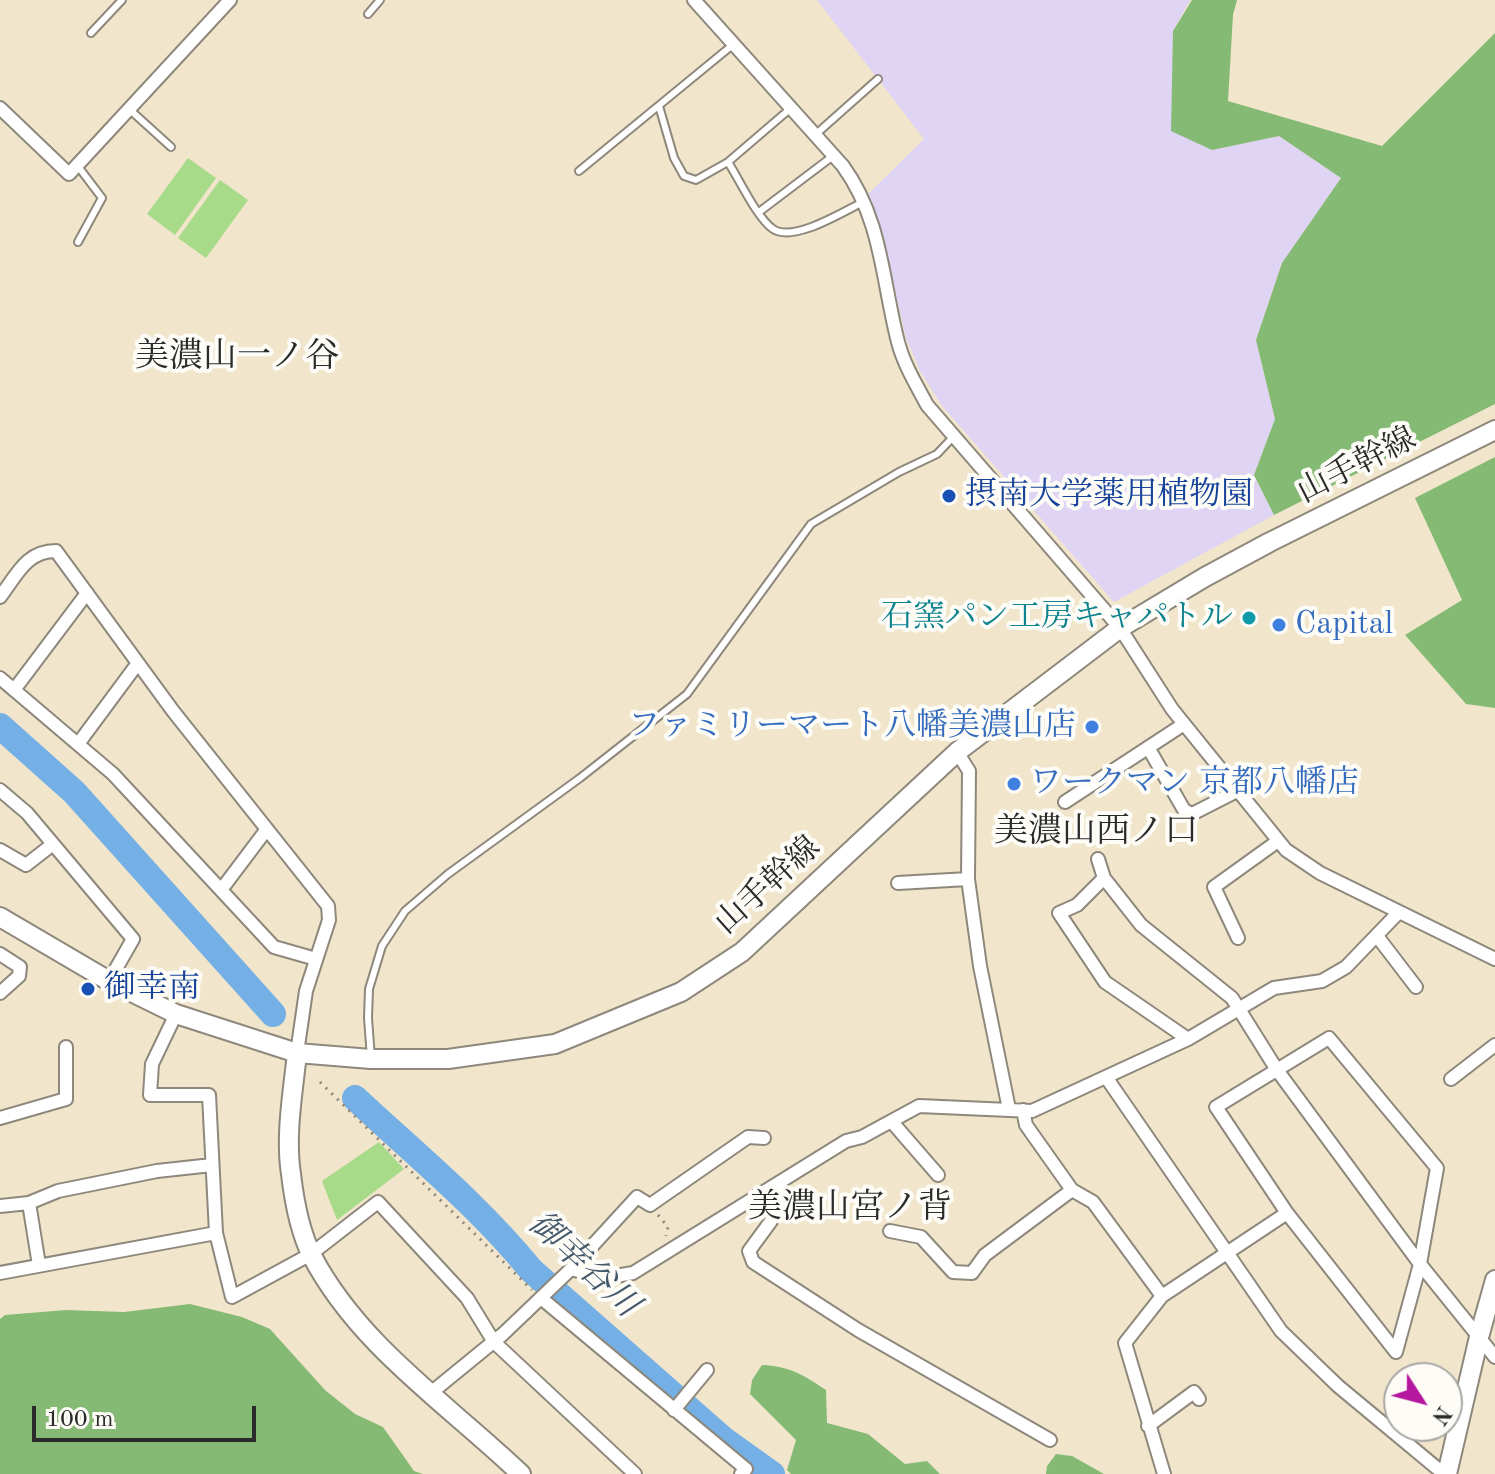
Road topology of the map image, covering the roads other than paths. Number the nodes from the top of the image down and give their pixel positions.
1 (122, 0) edge
2 (230, 0) edge
3 (380, 0) edge
4 (694, 0) edge
5 (368, 14) dead end
6 (91, 33) dead end
7 (735, 43) junction
8 (878, 79) dead end
9 (659, 106) junction
10 (0, 108) edge
11 (791, 108) junction
12 (129, 109) junction
13 (815, 135) junction
14 (171, 147) dead end
15 (834, 156) junction
16 (728, 162) junction
17 (77, 165) junction
18 (579, 171) dead end
19 (865, 201) junction
20 (759, 212) junction
21 (78, 242) dead end
22 (1495, 430) edge
23 (955, 435) junction
24 (87, 593) junction
25 (0, 597) edge
26 (1120, 628) junction
27 (138, 663) junction
28 (0, 678) edge
29 (14, 690) junction
30 (1184, 724) junction
31 (78, 744) junction
32 (1149, 749) junction
33 (957, 752) junction
34 (0, 790) edge
35 (1237, 791) junction
36 (1065, 802) dead end
37 (267, 829) junction
38 (1278, 841) junction
39 (53, 844) junction
40 (0, 850) edge
41 (1098, 859) dead end
42 (1104, 878) junction
43 (968, 879) junction
44 (898, 883) dead end
45 (221, 890) junction
46 (1399, 912) junction
47 (0, 917) edge
48 (1377, 936) junction
49 (1238, 938) dead end
50 (0, 954) edge
51 (316, 959) junction
52 (1495, 959) edge
53 (109, 981) junction
54 (1416, 987) dead end
55 (0, 993) edge
56 (1237, 1008) junction
57 (176, 1014) junction
58 (1188, 1039) junction
59 (1495, 1045) edge
60 (66, 1047) dead end
61 (297, 1053) junction
62 (371, 1059) junction
63 (1277, 1070) junction
64 (1106, 1077) junction
65 (1451, 1079) dead end
66 (1009, 1109) junction
67 (1023, 1110) junction
68 (0, 1118) edge
69 (892, 1122) junction
70 (764, 1138) dead end
71 (212, 1165) junction
72 (938, 1175) dead end
73 (780, 1184) junction
74 (1072, 1190) junction
75 (29, 1203) junction
76 (0, 1206) edge
77 (1287, 1213) junction
78 (890, 1231) dead end
79 (216, 1233) junction
80 (1226, 1253) junction
81 (311, 1254) junction
82 (1420, 1264) junction
83 (39, 1265) junction
84 (571, 1269) junction
85 (0, 1273) edge
86 (1495, 1280) edge
87 (544, 1295) junction
88 (1162, 1296) junction
89 (1479, 1337) junction
90 (494, 1342) junction
91 (1495, 1357) edge
92 (707, 1370) dead end
93 (432, 1392) junction
94 (1199, 1399) dead end
95 (676, 1409) junction
96 (1148, 1426) junction
97 (1050, 1440) dead end
98 (521, 1474) edge
99 (635, 1474) edge
100 (741, 1474) edge
101 (1164, 1474) edge
102 (1446, 1474) edge

1 - 6 lane
2 - 12 street
3 - 5 lane
4 - 7 street
7 - 9 lane
7 - 11 street
8 - 13 lane
9 - 16 lane
9 - 18 lane
10 - 17 street
11 - 13 street
11 - 16 lane
12 - 14 lane
12 - 17 street
13 - 15 street
15 - 19 street
15 - 20 lane
16 - 20 lane
17 - 21 lane
19 - 20 lane
19 - 23 street
22 - 26 main road, 山手幹線
23 - 26 street
23 - 62 lane
24 - 25 street
24 - 27 street
24 - 29 street
26 - 30 street
26 - 33 main road, 山手幹線
27 - 31 street
27 - 37 street
28 - 29 street
29 - 31 street
30 - 32 street
30 - 35 street
31 - 45 street
32 - 35 street
32 - 36 street
33 - 43 street
33 - 62 main road, 山手幹線
34 - 39 street
35 - 38 street
37 - 45 street
37 - 51 street
38 - 46 street
38 - 49 street
39 - 40 street
39 - 53 street
41 - 42 street
42 - 56 street
42 - 58 street
43 - 44 street
43 - 66 street
45 - 51 street
46 - 48 street
46 - 52 street
47 - 53 main road, 山手幹線
48 - 54 street
48 - 56 street
50 - 55 street
51 - 61 street
53 - 57 main road, 山手幹線
56 - 58 street
56 - 63 street
57 - 61 main road, 山手幹線
57 - 71 street
58 - 64 street
59 - 65 street
60 - 68 street
61 - 62 main road, 山手幹線
61 - 81 main road
63 - 77 street
63 - 82 street
63 - 82 street
64 - 67 street
64 - 80 street
66 - 67 street
66 - 69 street
67 - 74 street
69 - 72 street
69 - 73 street
70 - 84 street
71 - 75 street
71 - 79 street
73 - 84 street
73 - 97 street
74 - 78 street
74 - 88 street
75 - 76 street
75 - 83 street
77 - 80 street
77 - 82 street
79 - 81 street
79 - 83 street
80 - 88 street
80 - 102 street
81 - 90 street
81 - 93 main road
82 - 89 street
83 - 85 street
84 - 87 street
86 - 89 main road
87 - 90 street
87 - 95 street
88 - 96 street
89 - 91 street
89 - 102 main road
90 - 93 street
90 - 99 street
92 - 95 street
93 - 98 main road
94 - 96 street
95 - 100 street
96 - 101 street

